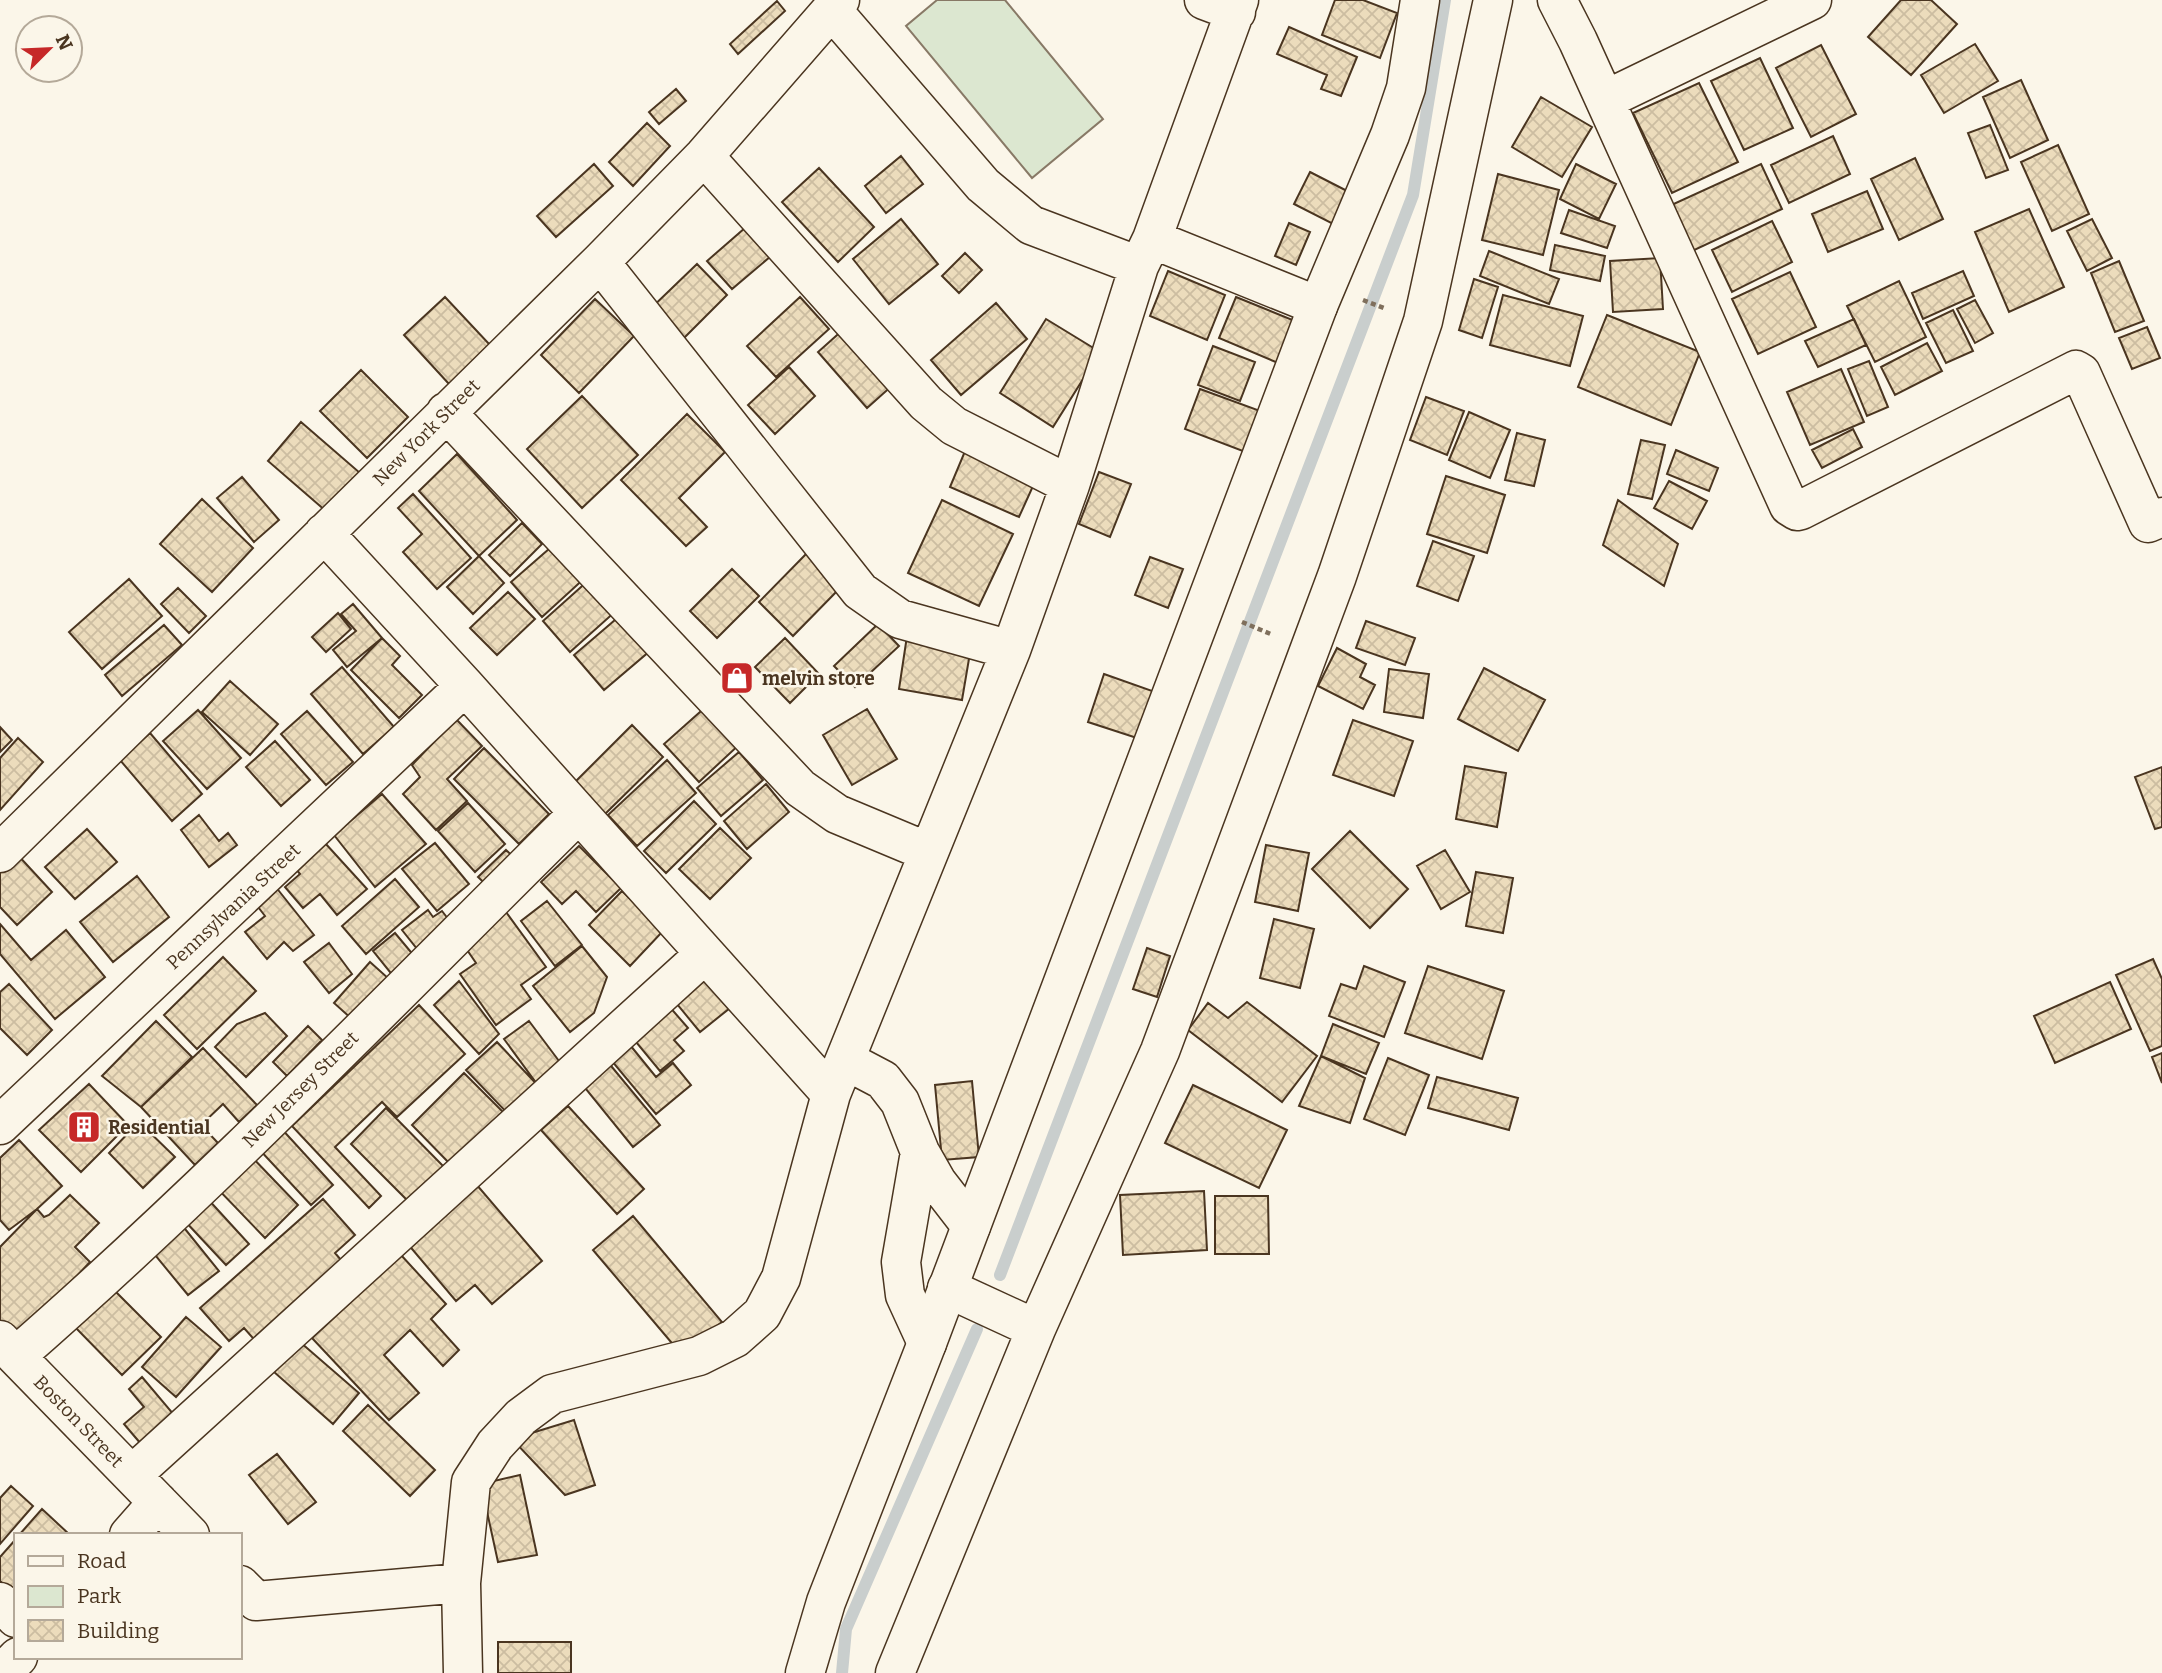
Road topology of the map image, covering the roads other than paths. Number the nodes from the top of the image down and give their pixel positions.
1 (1420, 0) edge
2 (1493, 0) edge
3 (1556, 0) edge
4 (1812, 0) edge
5 (1226, 4) edge
6 (836, 5) edge
7 (1605, 100) junction
8 (704, 156) junction
9 (1145, 253) junction
10 (600, 262) junction
11 (1318, 306) junction
12 (446, 412) junction
13 (1070, 485) junction
14 (2162, 517) edge
15 (324, 533) junction
16 (1011, 650) junction
17 (465, 686) junction
18 (578, 814) junction
19 (928, 852) junction
20 (0, 853) edge
21 (705, 954) junction
22 (845, 1060) junction
23 (831, 1094) junction
24 (0, 1125) edge
25 (920, 1152) junction
26 (971, 1226) junction
27 (947, 1288) junction
28 (1036, 1329) junction
29 (927, 1343) junction
30 (8, 1348) edge
31 (132, 1475) junction
32 (159, 1502) junction
33 (131, 1533) edge
34 (189, 1533) edge
35 (461, 1583) junction
36 (242, 1587) edge
37 (0, 1602) edge
38 (14, 1616) edge
39 (16, 1659) edge
40 (2, 1673) edge
41 (464, 1673) edge
42 (805, 1673) edge
43 (895, 1673) edge

1 - 11 street
2 - 28 street
3 - 7 street
4 - 7 street
5 - 9 street
6 - 8 street, New York Street
6 - 9 street
7 - 14 street
8 - 10 street, New York Street
8 - 13 street
9 - 11 street
9 - 13 street
10 - 12 street, New York Street
10 - 16 street
11 - 26 street
12 - 15 street, New York Street
12 - 19 street
13 - 16 street
15 - 17 street
15 - 20 street, New York Street
16 - 19 street
17 - 18 street
17 - 24 street, Pennsylvania Street
18 - 21 street
18 - 30 street, New Jersey Street
19 - 22 street
21 - 23 street
21 - 31 street
22 - 23 street
22 - 25 street
23 - 35 street
25 - 26 street
25 - 29 street
26 - 27 street
27 - 28 street
27 - 29 street
28 - 43 street
29 - 42 street
30 - 31 street, Boston Street
31 - 32 street, Boston Street
32 - 33 street
32 - 34 street, Boston Street
35 - 36 street
35 - 41 street
37 - 38 street
39 - 40 street

